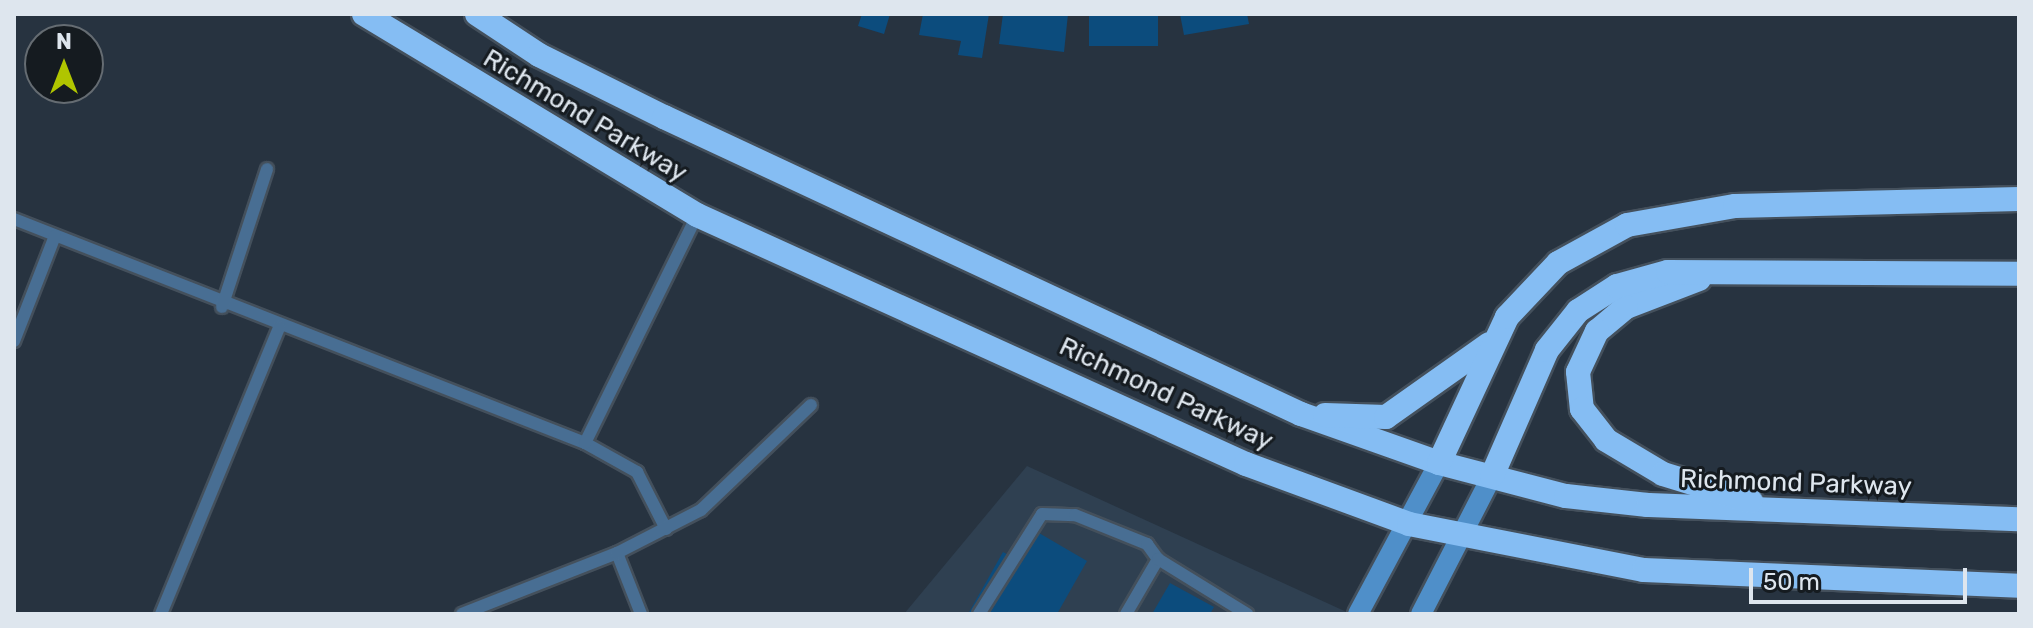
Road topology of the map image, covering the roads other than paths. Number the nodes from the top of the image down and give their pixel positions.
1 (364, 14) edge
2 (477, 14) edge
3 (267, 169) dead end
4 (2019, 199) edge
5 (697, 215) junction
6 (14, 219) edge
7 (55, 236) junction
8 (2019, 274) edge
9 (1707, 275) junction
10 (222, 307) junction
11 (279, 327) junction
12 (14, 341) edge
13 (1491, 343) junction
14 (811, 405) dead end
15 (1301, 414) junction
16 (585, 443) junction
17 (1439, 463) junction
18 (1492, 476) junction
19 (1787, 512) junction
20 (2019, 519) edge
21 (1409, 524) junction
22 (666, 529) junction
23 (1464, 539) junction
24 (617, 553) junction
25 (1158, 559) junction
26 (2019, 586) edge
27 (161, 614) edge
28 (462, 614) edge
29 (641, 614) edge
30 (979, 614) edge
31 (1126, 614) edge
32 (1247, 614) edge
33 (1358, 614) edge
34 (1421, 614) edge

1 - 5 highway, Richmond Parkway
2 - 15 highway, Richmond Parkway
3 - 10 lane
4 - 13 highway
5 - 16 lane
5 - 21 highway, Richmond Parkway
6 - 7 lane
7 - 10 lane
7 - 12 lane
8 - 9 highway
9 - 18 highway
9 - 19 highway
10 - 11 lane
11 - 16 lane
11 - 27 lane
13 - 15 highway
13 - 17 highway
14 - 22 lane
15 - 17 highway, Richmond Parkway
16 - 22 lane
17 - 18 highway, Richmond Parkway
17 - 21 street
18 - 19 highway, Richmond Parkway
18 - 23 street
19 - 20 highway, Richmond Parkway
21 - 23 highway, Richmond Parkway
21 - 33 street
22 - 24 lane
23 - 26 highway, Richmond Parkway
23 - 34 street
24 - 28 lane
24 - 29 lane
25 - 30 lane
25 - 31 lane
25 - 32 lane

